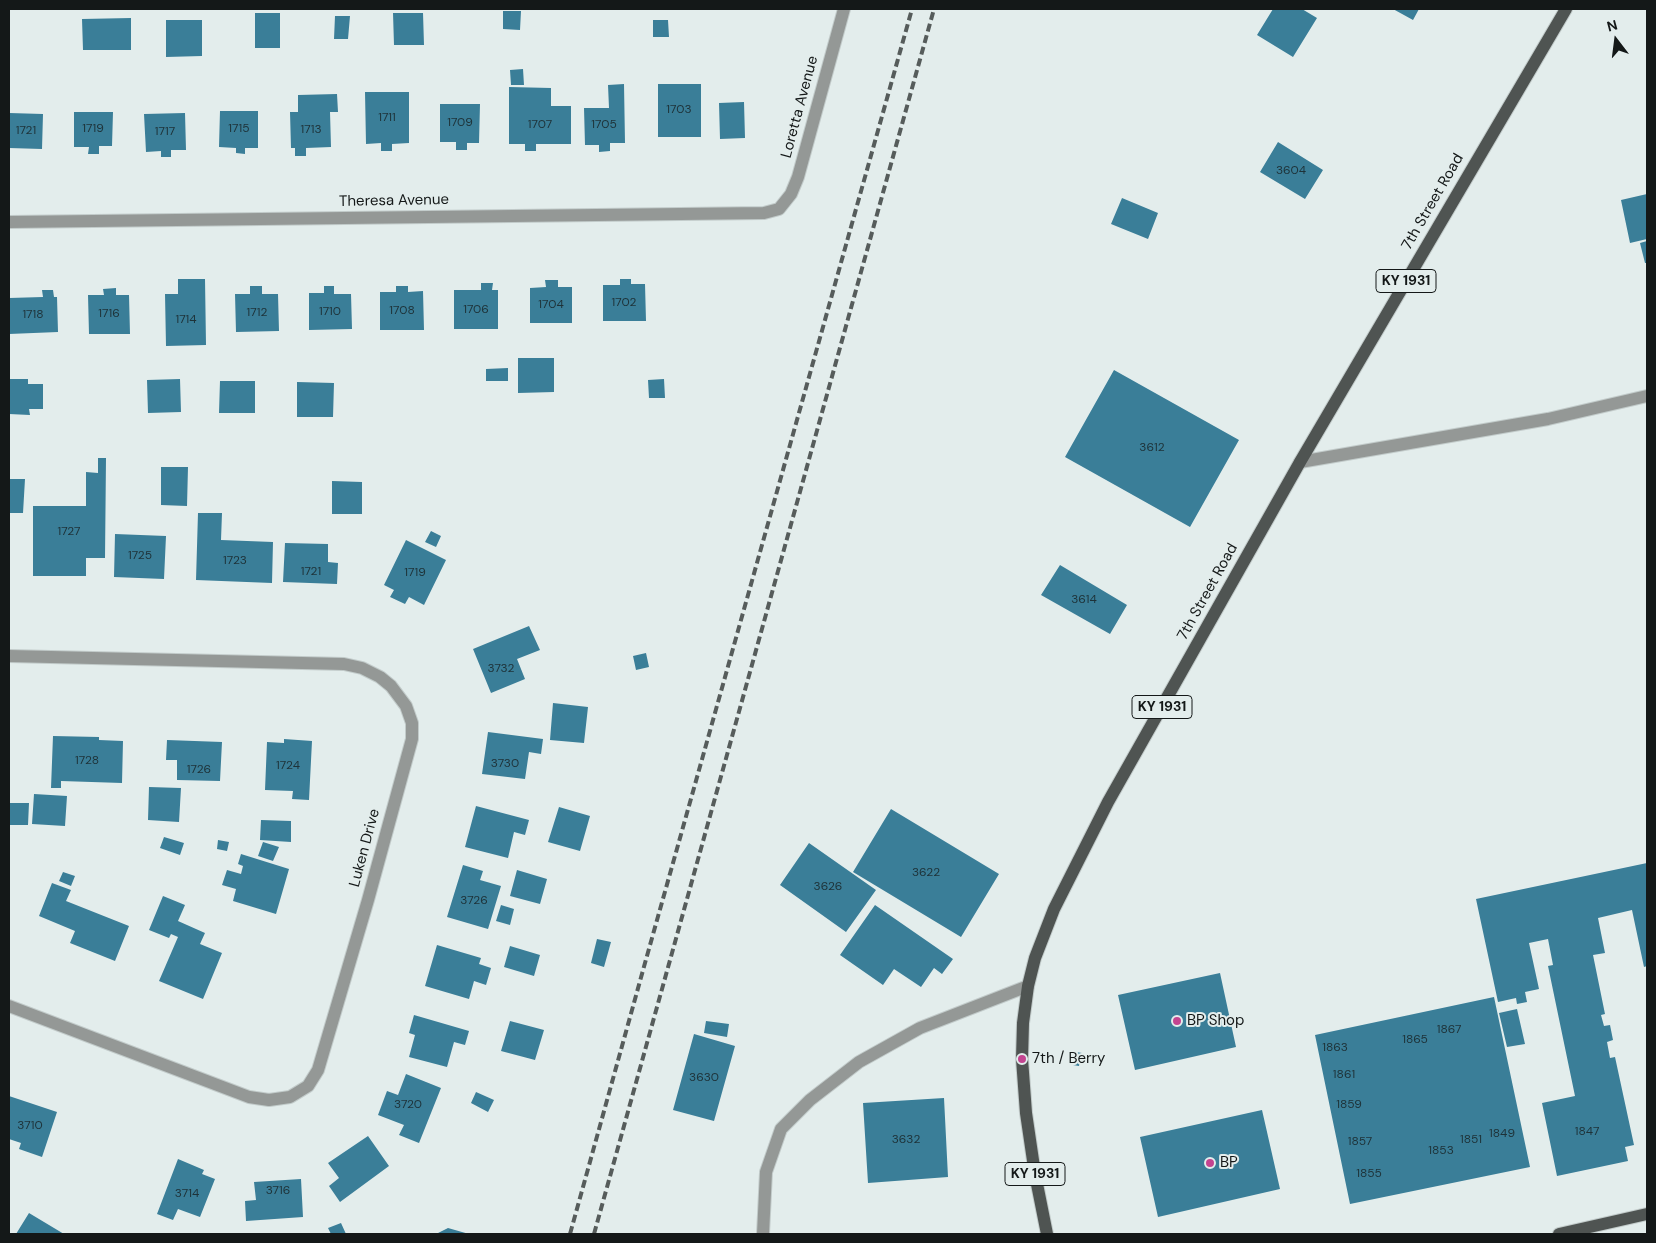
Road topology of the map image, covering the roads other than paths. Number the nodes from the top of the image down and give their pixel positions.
1 (844, 9) edge
2 (1566, 9) edge
3 (779, 210) joint
4 (9, 222) edge
5 (1647, 396) edge
6 (1300, 462) junction
7 (9, 656) edge
8 (1028, 986) junction
9 (9, 1006) edge
10 (1647, 1214) edge
11 (1594, 1230) edge
12 (763, 1234) edge
13 (1047, 1234) edge
14 (1558, 1234) edge

1 - 3 street, Loretta Avenue
2 - 6 main road, 7th Street Road / KY 1931
3 - 4 street, Theresa Avenue
5 - 6 street
6 - 8 main road, 7th Street Road / KY 1931
7 - 9 street, Luken Drive
8 - 12 street
8 - 13 main road, 7th Street Road / KY 1931
10 - 11 main road
11 - 14 main road

